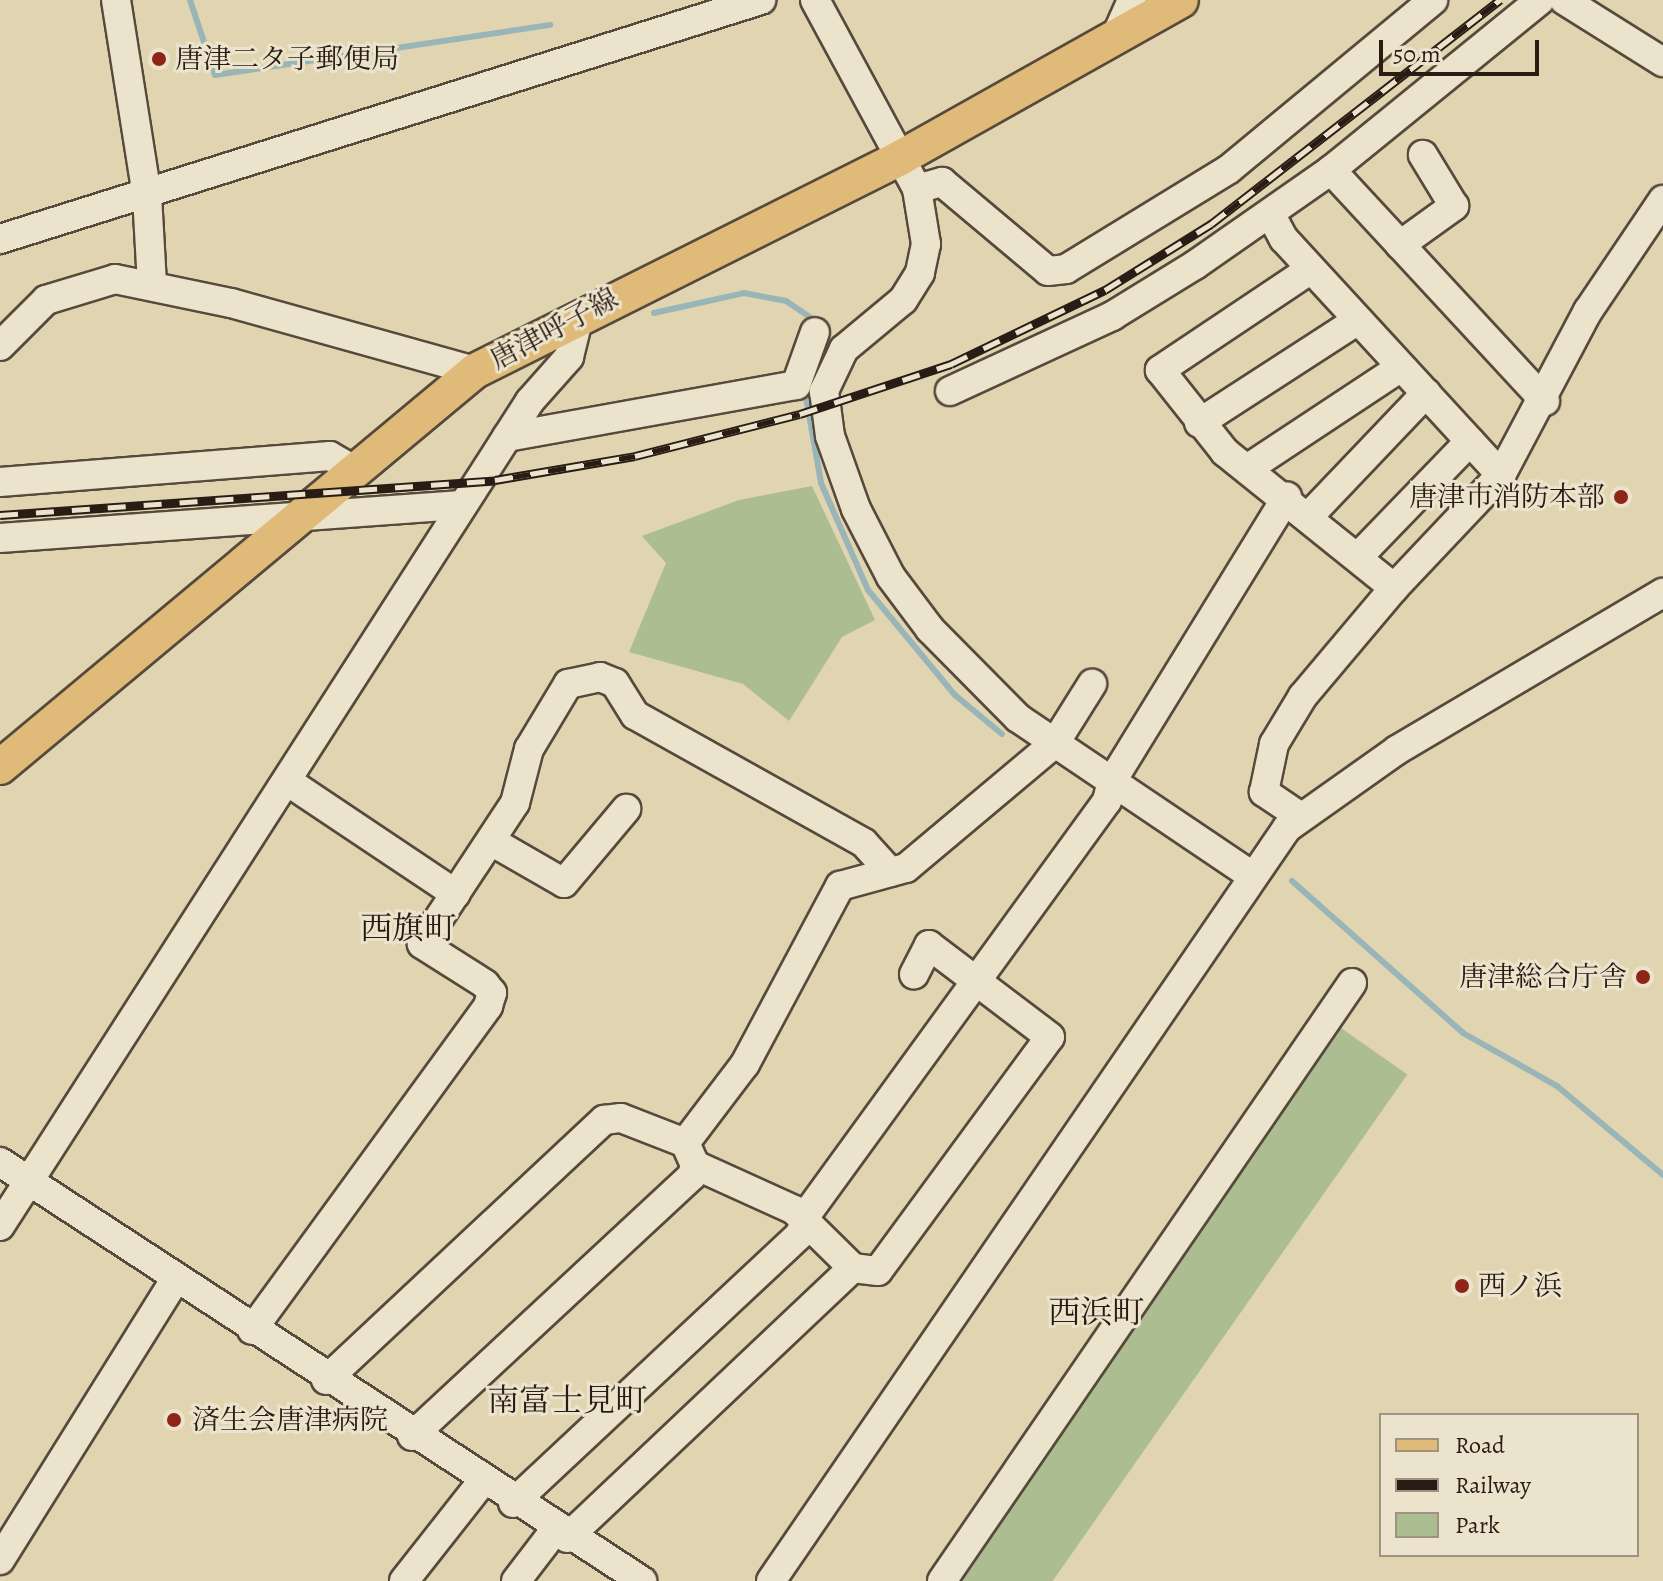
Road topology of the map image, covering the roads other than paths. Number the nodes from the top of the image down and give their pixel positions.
1 (116, 0) edge
2 (761, 0) edge
3 (815, 0) edge
4 (1132, 0) edge
5 (1181, 0) edge
6 (1433, 0) edge
7 (1540, 0) edge
8 (1564, 0) edge
9 (1116, 36) junction
10 (1663, 62) edge
11 (1423, 155) dead end
12 (900, 158) junction
13 (1331, 170) junction
14 (917, 189) junction
15 (147, 195) junction
16 (1663, 200) edge
17 (1271, 215) junction
18 (0, 239) edge
19 (1400, 245) junction
20 (1311, 269) junction
21 (152, 284) junction
22 (579, 316) junction
23 (1358, 320) junction
24 (815, 332) dead end
25 (0, 346) edge
26 (1401, 367) junction
27 (475, 371) junction
28 (950, 391) dead end
29 (1426, 393) junction
30 (1545, 401) junction
31 (1199, 423) junction
32 (507, 437) junction
33 (1470, 441) junction
34 (1250, 467) junction
35 (354, 470) junction
36 (1501, 475) junction
37 (0, 482) edge
38 (1287, 497) junction
39 (462, 505) junction
40 (1309, 516) junction
41 (300, 519) junction
42 (0, 538) edge
43 (1358, 557) junction
44 (1394, 588) junction
45 (1663, 593) edge
46 (1092, 684) dead end
47 (1055, 743) junction
48 (0, 767) edge
49 (287, 781) junction
50 (1112, 781) junction
51 (626, 809) dead end
52 (1301, 817) junction
53 (491, 841) junction
54 (890, 872) junction
55 (1252, 876) junction
56 (456, 894) junction
57 (914, 974) dead end
58 (979, 979) junction
59 (1352, 983) dead end
60 (690, 1154) junction
61 (0, 1162) edge
62 (29, 1182) junction
63 (804, 1220) junction
64 (0, 1226) edge
65 (853, 1268) junction
66 (175, 1280) junction
67 (252, 1330) junction
68 (326, 1380) junction
69 (412, 1436) junction
70 (482, 1482) junction
71 (513, 1503) junction
72 (561, 1534) junction
73 (0, 1560) edge
74 (638, 1580) edge
75 (404, 1581) edge
76 (516, 1581) edge
77 (771, 1581) edge
78 (942, 1581) edge

1 - 15 street
2 - 15 street
3 - 12 street
4 - 9 street
5 - 9 main road, 唐津呼子線
6 - 14 street
7 - 13 street
8 - 10 street
9 - 12 main road, 唐津呼子線
11 - 19 street
12 - 14 street
12 - 22 main road, 唐津呼子線
13 - 17 street
13 - 19 street
14 - 47 street
15 - 18 street
15 - 21 street
16 - 30 street
17 - 20 street
17 - 28 street
19 - 30 street
20 - 23 street
20 - 31 street
21 - 25 street
21 - 27 street
22 - 27 main road, 唐津呼子線
22 - 32 street
23 - 26 street
23 - 31 street
24 - 32 street
26 - 29 street
26 - 34 street
27 - 35 main road, 唐津呼子線
29 - 33 street
29 - 40 street
30 - 36 street
31 - 34 street
32 - 39 street
33 - 36 street
33 - 43 street
34 - 38 street
35 - 37 street
35 - 41 main road, 唐津呼子線
36 - 44 street
38 - 40 street
38 - 50 street
39 - 41 street
39 - 49 street
40 - 43 street
41 - 42 street
41 - 48 main road, 唐津呼子線
43 - 44 street
44 - 52 street
45 - 52 street
46 - 47 street
47 - 50 street
47 - 54 street
49 - 56 street
49 - 62 street
50 - 55 street
50 - 58 street
51 - 53 street
52 - 55 street
53 - 54 street
53 - 56 street
54 - 60 street
55 - 77 street
56 - 67 street
57 - 58 street
58 - 63 street
58 - 65 street
59 - 78 street
60 - 63 street
60 - 68 street
60 - 69 street
61 - 62 street
62 - 64 street
62 - 66 street
63 - 65 street
63 - 71 street
65 - 72 street
66 - 67 street
66 - 73 street
67 - 68 street
68 - 69 street
69 - 70 street
70 - 71 street
70 - 75 street
71 - 72 street
72 - 74 street
72 - 76 street

